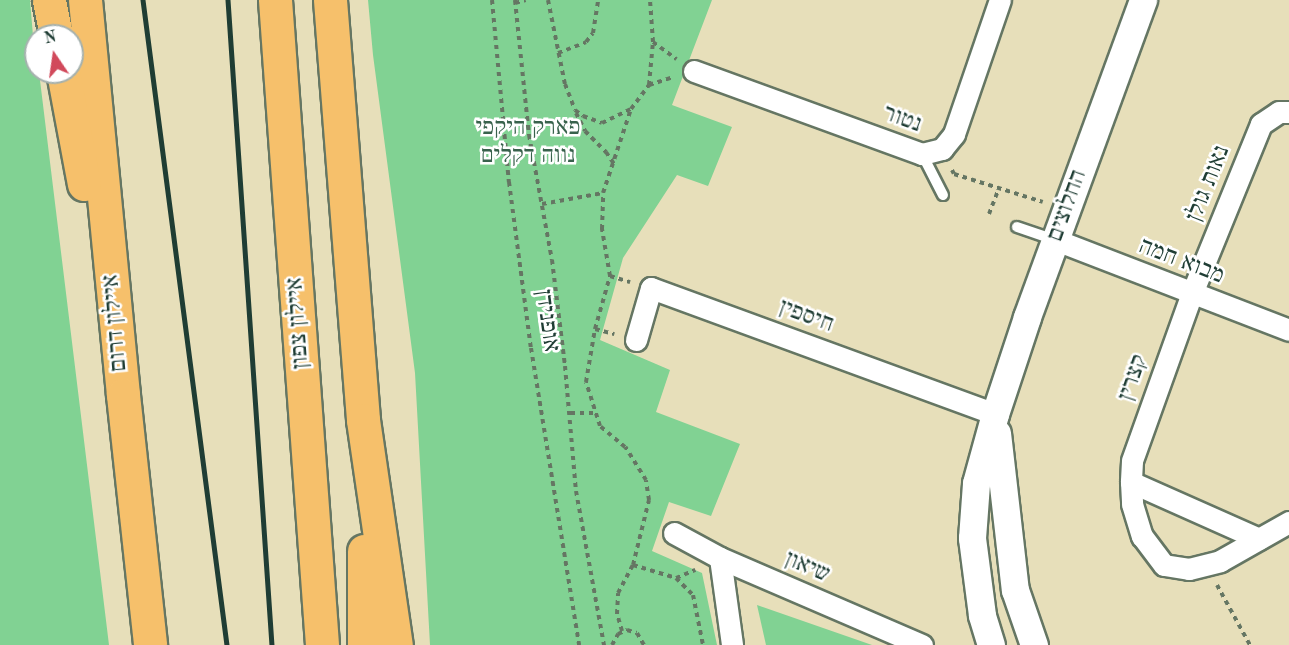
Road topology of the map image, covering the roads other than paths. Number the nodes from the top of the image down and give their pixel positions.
1 (50, 0) edge
2 (85, 0) edge
3 (275, 0) edge
4 (330, 0) edge
5 (1000, 0) edge
6 (1142, 0) edge
7 (54, 24) edge
8 (694, 71) road end
9 (65, 84) edge
10 (1289, 112) edge
11 (932, 152) junction
12 (943, 195) dead end
13 (1017, 227) dead end
14 (1056, 240) junction
15 (1192, 293) junction
16 (1289, 330) edge
17 (636, 340) dead end
18 (123, 395) junction
19 (995, 414) junction
20 (363, 420) junction
21 (1131, 482) junction
22 (1289, 522) edge
23 (674, 533) dead end
24 (1259, 539) junction
25 (720, 558) junction
26 (150, 645) edge
27 (322, 645) edge
28 (364, 645) edge
29 (396, 645) edge
30 (732, 645) edge
31 (922, 645) edge
32 (991, 645) edge
33 (1034, 645) edge

1 - 7 highway
2 - 18 highway, איילון דרום
3 - 27 highway, איילון צפון
4 - 20 highway
5 - 11 street, נטור
6 - 14 street, החלוצים
8 - 11 street, נטור
9 - 18 highway
10 - 15 street, נאות גולן
11 - 12 lane
13 - 14 lane
14 - 15 street, מבוא חמה
14 - 19 street, החלוצים
15 - 16 street, מבוא חמה
15 - 21 street, קצרין
17 - 19 street, חיספין
18 - 26 highway, איילון דרום
19 - 32 street, החלוצים
19 - 33 street, החלוצים
20 - 28 highway
20 - 29 highway
21 - 24 street
21 - 24 street, קצרין
22 - 24 street, קצרין
23 - 25 street, שיאון
25 - 30 street
25 - 31 street, שיאון

